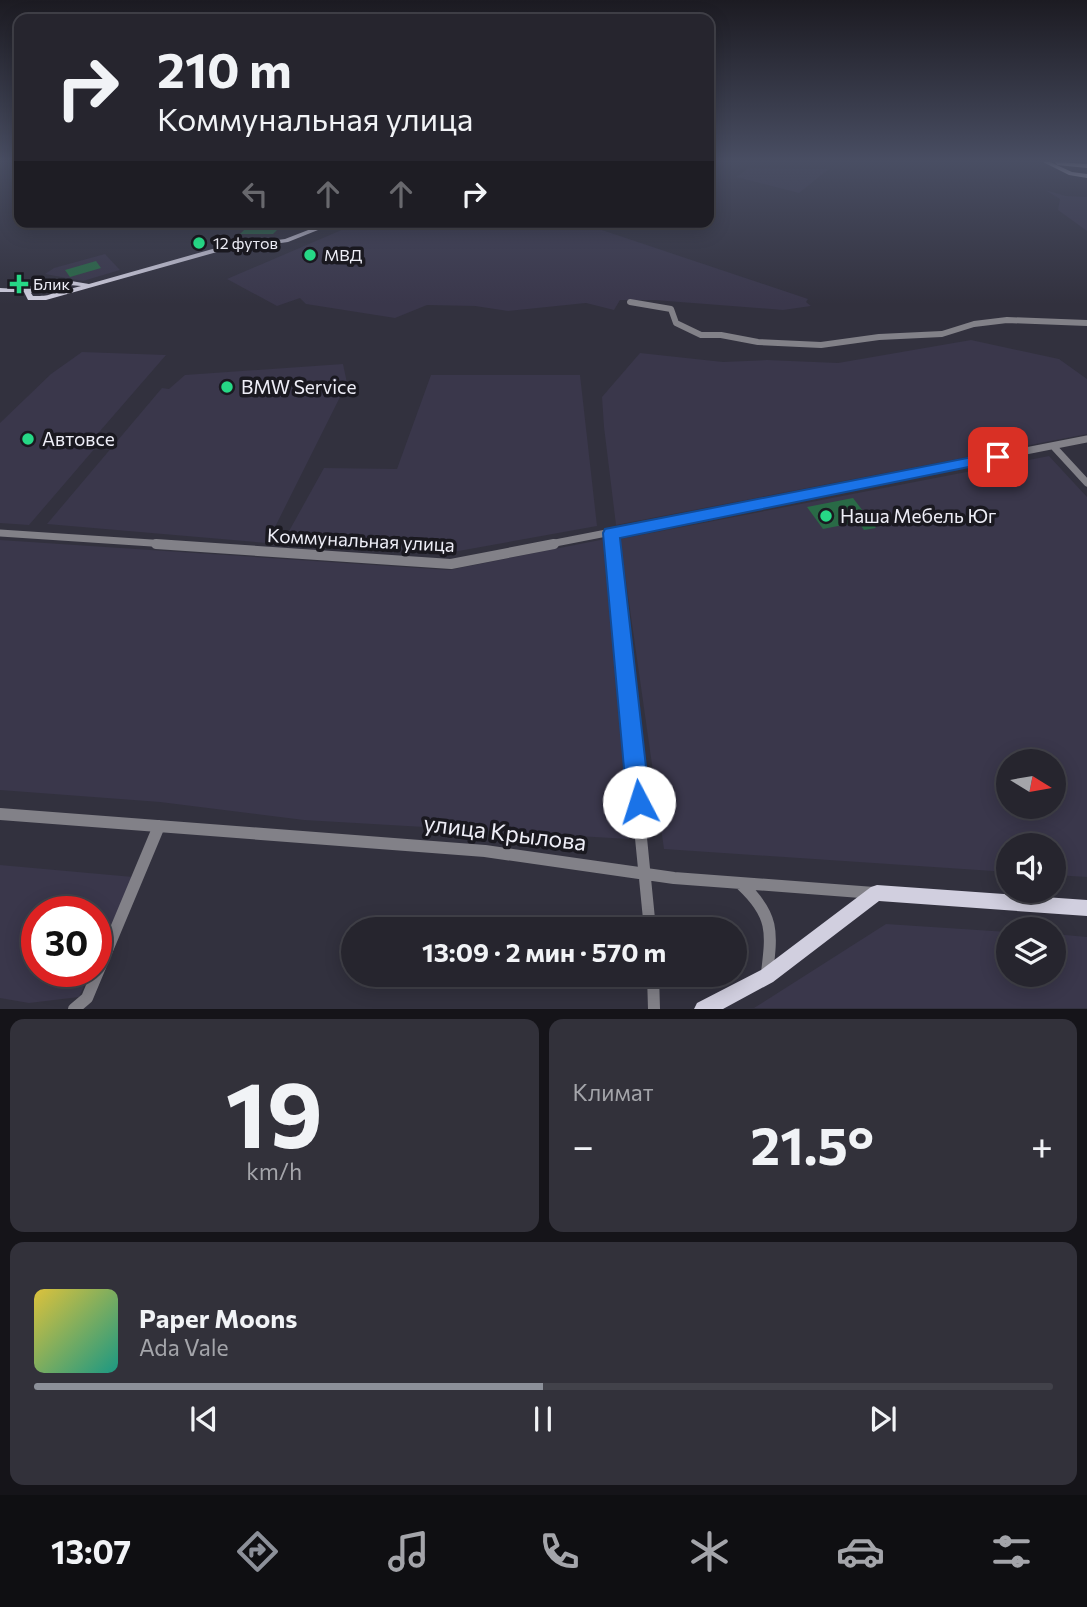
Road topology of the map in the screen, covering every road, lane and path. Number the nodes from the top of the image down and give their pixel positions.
1 (320, 228) edge
2 (61, 281) junction
3 (92, 284) junction
4 (0, 290) edge
5 (26, 291) junction
6 (51, 297) junction
7 (631, 302) dead end
8 (1087, 323) edge
9 (1087, 439) edge
10 (1052, 446) junction
11 (1087, 484) edge
12 (0, 533) edge
13 (611, 533) junction
14 (0, 814) edge
15 (159, 826) junction
16 (644, 874) junction
17 (742, 885) junction
18 (877, 893) junction
19 (1087, 908) edge
20 (649, 917) edge
21 (767, 976) junction
22 (653, 987) edge
23 (74, 1009) edge
24 (654, 1009) edge
25 (703, 1009) edge

1 - 3 main road
2 - 3 main road
2 - 5 main road
2 - 6 main road
3 - 6 main road
4 - 5 main road
5 - 6 main road
7 - 8 street
9 - 10 street, Коммунальная улица
10 - 11 street
10 - 13 street, Коммунальная улица
12 - 13 street, Коммунальная улица
13 - 16 street
14 - 15 street, улица Крылова
15 - 16 street, улица Крылова
15 - 23 street
16 - 17 street, улица Крылова
16 - 20 street
17 - 18 street, улица Крылова
17 - 21 street
18 - 19 main road, улица Крылова
18 - 21 main road
21 - 25 main road
22 - 24 street

